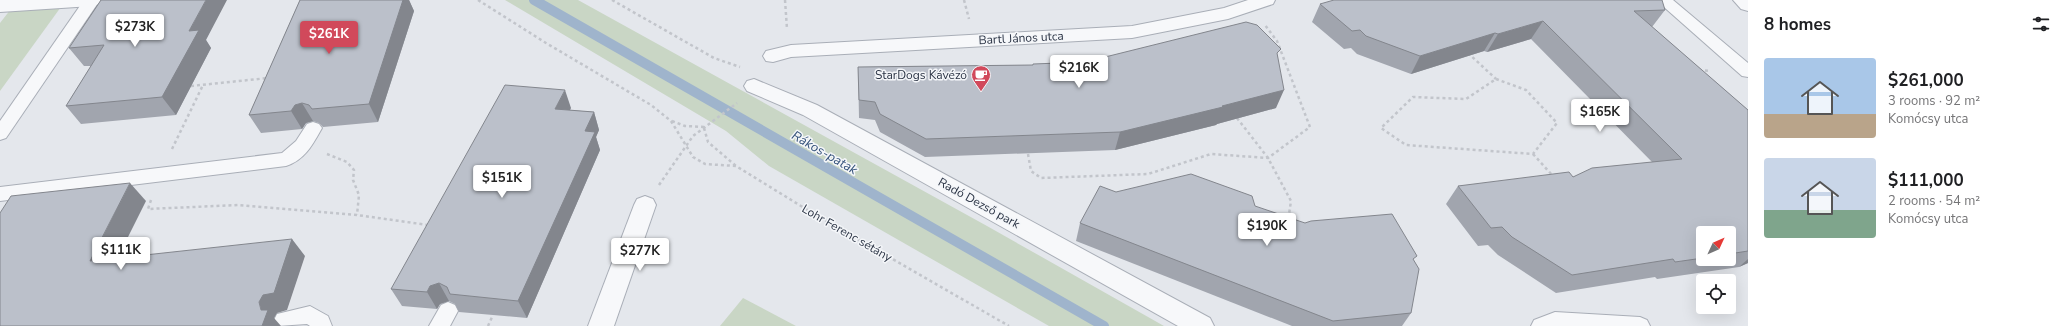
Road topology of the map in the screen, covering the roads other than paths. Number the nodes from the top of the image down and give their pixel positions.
1 (92, 0) edge
2 (1664, 0) edge
3 (1742, 0) edge
4 (1259, 2) edge
5 (1748, 5) edge
6 (0, 6) edge
7 (782, 53) road end
8 (1748, 72) edge
9 (747, 94) road end
10 (313, 128) dead end
11 (0, 134) edge
12 (0, 194) edge
13 (645, 205) road end
14 (284, 320) dead end
15 (322, 326) edge
16 (601, 326) edge
17 (1201, 326) edge
18 (1541, 326) edge
19 (1640, 326) edge

1 - 6 street
1 - 11 lane
2 - 8 lane
3 - 5 street
4 - 7 street, Bartl János utca
9 - 17 street, Radó Dezső park
10 - 12 lane
13 - 16 street
14 - 15 lane
18 - 19 lane

